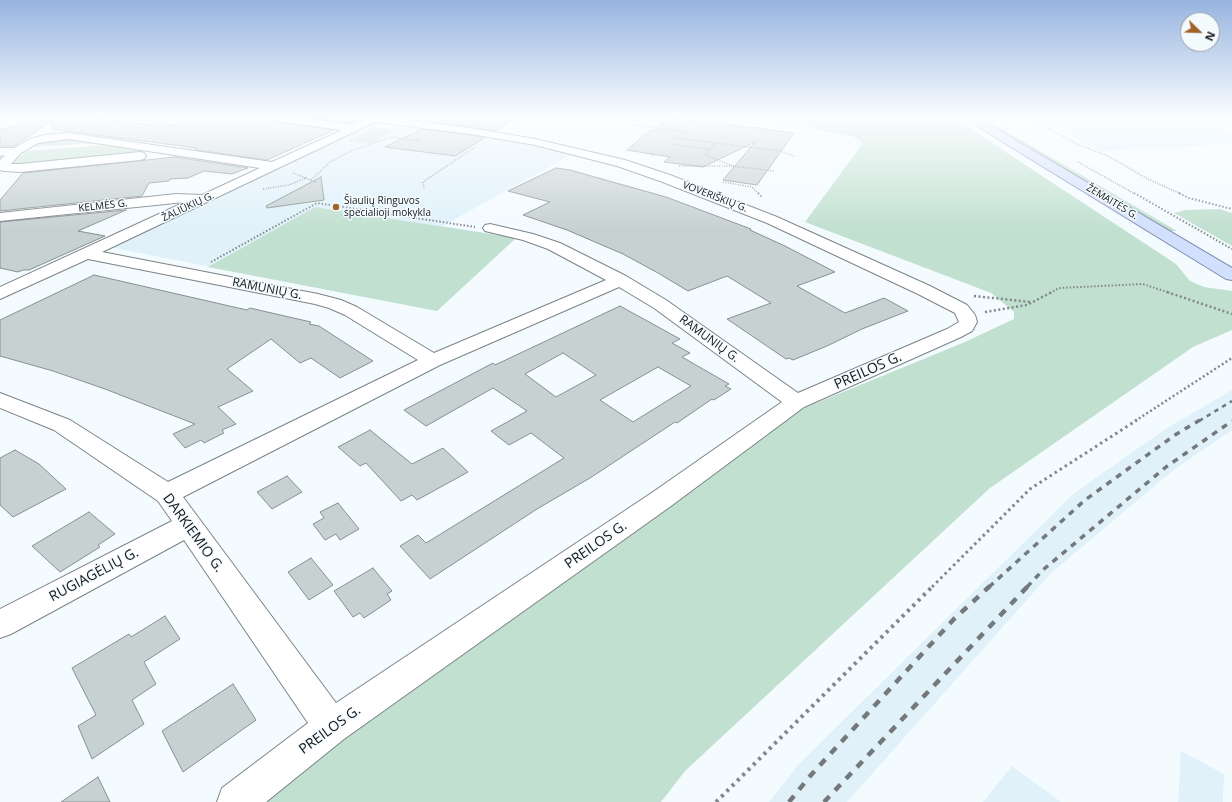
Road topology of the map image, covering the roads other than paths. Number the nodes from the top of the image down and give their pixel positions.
1 (13, 155) edge
2 (148, 155) edge
3 (199, 155) edge
4 (297, 155) edge
5 (591, 155) edge
6 (1033, 155) edge
7 (1056, 155) edge
8 (274, 166) junction
9 (1102, 182) dead end
10 (206, 199) junction
11 (0, 217) edge
12 (490, 228) road end
13 (87, 254) junction
14 (1232, 275) edge
15 (620, 280) junction
16 (0, 294) edge
17 (968, 305) joint
18 (433, 361) junction
19 (0, 400) edge
20 (796, 402) junction
21 (167, 494) junction
22 (188, 525) junction
23 (0, 624) edge
24 (332, 727) junction
25 (236, 802) edge

1 - 2 street
3 - 8 street
4 - 8 street, ŽALIŪKIŲ G.
5 - 17 street, VOVERIŠKIŲ G.
6 - 14 main road, ŽEMAITĖS G.
7 - 9 main road, ŽEMAITĖS G.
8 - 10 street, ŽALIŪKIŲ G.
10 - 11 street, KELMĖS G.
10 - 13 street, ŽALIŪKIŲ G.
12 - 15 street, RAMUNIŲ G.
13 - 16 street, ŽALIŪKIŲ G.
13 - 18 street, RAMUNIŲ G.
15 - 18 street
15 - 20 street, RAMUNIŲ G.
17 - 20 street, PREILOS G.
18 - 21 street
19 - 21 street, DARKIEMIO G.
20 - 24 street, PREILOS G.
21 - 22 street, DARKIEMIO G.
22 - 23 street, RUGIAGĖLIŲ G.
22 - 24 street, DARKIEMIO G.
24 - 25 street, PREILOS G.

